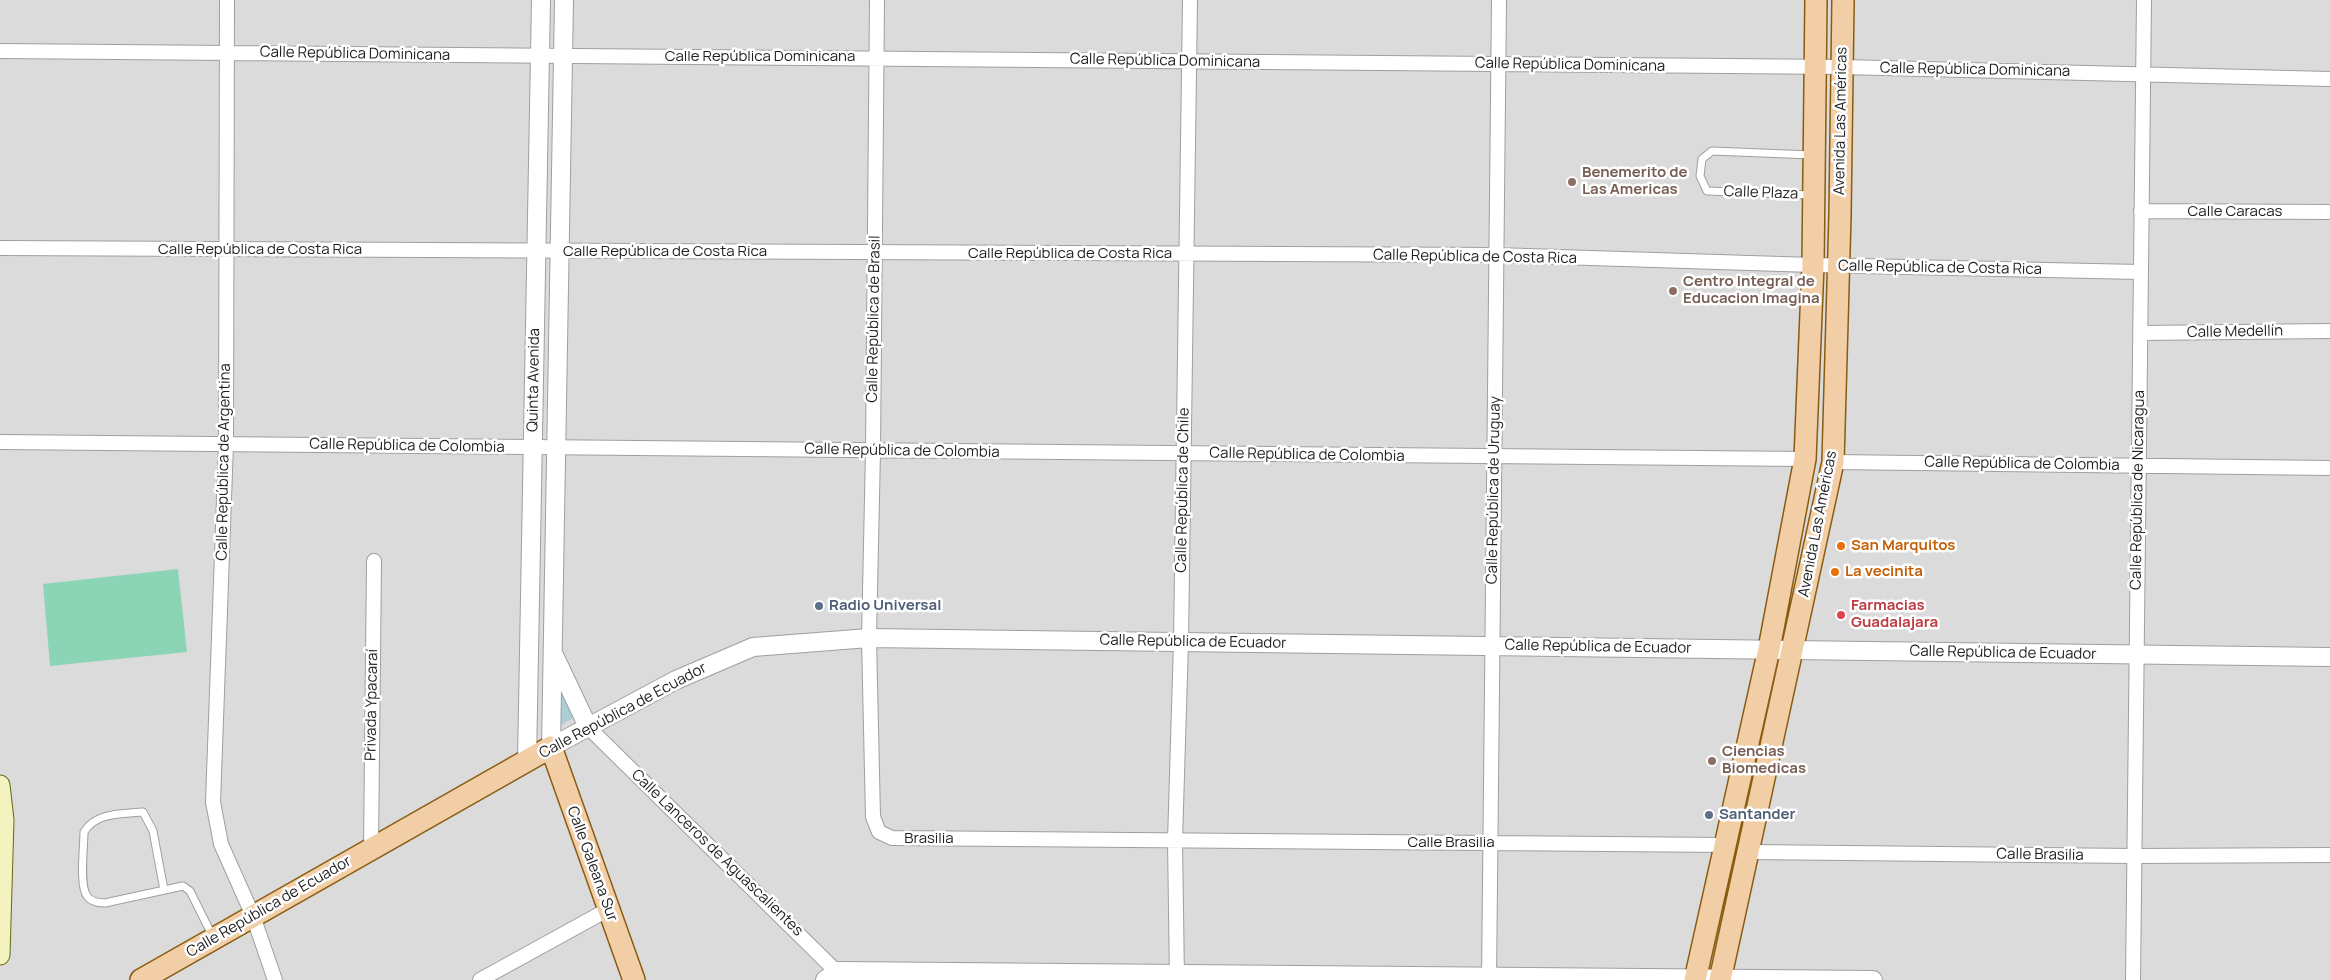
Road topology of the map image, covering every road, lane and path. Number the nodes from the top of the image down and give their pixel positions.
1 (226, 0) edge
2 (540, 0) edge
3 (564, 0) edge
4 (877, 0) edge
5 (1190, 0) edge
6 (1499, 0) edge
7 (1816, 0) edge
8 (1843, 0) edge
9 (2144, 0) edge
10 (0, 51) edge
11 (225, 53) junction
12 (540, 56) junction
13 (563, 56) junction
14 (876, 58) junction
15 (1189, 61) junction
16 (1498, 64) junction
17 (1816, 67) junction
18 (1842, 67) junction
19 (2143, 75) junction
20 (2330, 80) edge
21 (1815, 155) junction
22 (1814, 195) junction
23 (2141, 211) junction
24 (2330, 212) edge
25 (0, 248) edge
26 (228, 249) junction
27 (536, 252) junction
28 (559, 252) junction
29 (875, 253) junction
30 (1187, 254) junction
31 (1496, 256) junction
32 (1813, 265) junction
33 (1838, 266) junction
34 (2140, 272) junction
35 (2330, 331) edge
36 (2140, 333) junction
37 (0, 442) edge
38 (226, 444) junction
39 (533, 447) junction
40 (556, 448) junction
41 (873, 451) junction
42 (1183, 453) junction
43 (1494, 456) junction
44 (1805, 459) junction
45 (1833, 462) junction
46 (2138, 466) junction
47 (2330, 468) edge
48 (374, 561) dead end
49 (869, 638) junction
50 (1181, 642) junction
51 (1492, 646) junction
52 (1769, 649) junction
53 (1792, 650) junction
54 (553, 652) junction
55 (2136, 655) junction
56 (2330, 657) edge
57 (588, 727) junction
58 (551, 748) junction
59 (528, 761) junction
60 (0, 785) edge
61 (1175, 841) junction
62 (1490, 843) junction
63 (1727, 845) junction
64 (371, 849) junction
65 (1750, 852) junction
66 (2330, 855) edge
67 (2134, 856) junction
68 (164, 890) junction
69 (609, 909) junction
70 (253, 916) junction
71 (214, 938) junction
72 (0, 955) edge
73 (836, 977) edge
74 (1177, 977) edge
75 (1489, 978) edge
76 (1695, 979) edge
77 (1720, 979) edge
78 (141, 980) edge
79 (275, 980) edge
80 (480, 980) edge
81 (634, 980) edge
82 (1873, 980) edge
83 (2133, 980) edge

1 - 11 street, Calle República de Argentina
2 - 12 street, Quinta Avenida
3 - 13 street, Quinta Avenida
4 - 14 street, Calle República de Brasil
5 - 15 street, Calle República de Chile
6 - 16 street, Calle República de Uruguay
7 - 17 main road, Avenida Las Américas
8 - 18 main road, Avenida Las Américas
9 - 19 street, Calle República de Nicaragua
10 - 11 street, Calle República Dominicana
11 - 12 street, Calle República Dominicana
11 - 26 street, Calle República de Argentina
12 - 13 street, Calle República Dominicana
12 - 27 street, Quinta Avenida
13 - 14 street, Calle República Dominicana
13 - 28 street, Quinta Avenida
14 - 15 street, Calle República Dominicana
14 - 29 street, Calle República de Brasil
15 - 16 street, Calle República Dominicana
15 - 30 street, Calle República de Chile
16 - 17 street, Calle República Dominicana
16 - 31 street, Calle República de Uruguay
17 - 18 street, Calle República Dominicana
17 - 21 main road, Avenida Las Américas
18 - 19 street, Calle República Dominicana
18 - 33 main road, Avenida Las Américas
19 - 20 street, Calle República Dominicana
19 - 23 street, Calle República de Nicaragua
21 - 22 main road, Avenida Las Américas
21 - 22 lane, Calle Plaza
22 - 32 main road, Avenida Las Américas
23 - 24 street, Calle Caracas
23 - 34 street, Calle República de Nicaragua
25 - 26 street, Calle República de Costa Rica
26 - 27 street, Calle República de Costa Rica
26 - 38 street, Calle República de Argentina
27 - 28 street, Calle República de Costa Rica
27 - 39 street, Quinta Avenida
28 - 29 street, Calle República de Costa Rica
28 - 40 street, Quinta Avenida
29 - 30 street, Calle República de Costa Rica
29 - 41 street, Calle República de Brasil
30 - 31 street, Calle República de Costa Rica
30 - 42 street, Calle República de Chile
31 - 32 street, Calle República de Costa Rica
31 - 43 street, Calle República de Uruguay
32 - 33 street, Calle República de Costa Rica
32 - 44 main road, Avenida Las Américas
33 - 34 street, Calle República de Costa Rica
33 - 45 main road, Avenida Las Américas
34 - 36 street, Calle República de Nicaragua
35 - 36 street, Calle Medellín
36 - 46 street, Calle República de Nicaragua
37 - 38 street, Calle República de Colombia
38 - 39 street, Calle República de Colombia
38 - 70 street, Calle República de Argentina
39 - 40 street, Calle República de Colombia
39 - 59 street, Quinta Avenida
40 - 41 street, Calle República de Colombia
40 - 54 street, Quinta Avenida
41 - 42 street, Calle República de Colombia
41 - 49 street, Calle República de Brasil
42 - 43 street, Calle República de Colombia
42 - 50 street, Calle República de Chile
43 - 44 street, Calle República de Colombia
43 - 51 street, Calle República de Uruguay
44 - 52 main road, Avenida Las Américas
45 - 46 street, Calle República de Colombia
45 - 53 main road, Avenida Las Américas
46 - 47 street, Calle República de Colombia
46 - 55 street, Calle República de Nicaragua
48 - 64 street, Privada Ypacaraí
49 - 50 street, Calle República de Ecuador
49 - 57 street, Calle República de Ecuador
49 - 61 street, Brasilia
50 - 51 street, Calle República de Ecuador
50 - 61 street, Calle República de Chile
51 - 52 street, Calle República de Ecuador
51 - 62 street, Calle República de Uruguay
52 - 53 street, Calle República de Ecuador
52 - 63 main road, Avenida Las Américas
53 - 55 street, Calle República de Ecuador
53 - 65 main road, Avenida Las Américas
54 - 57 street
54 - 58 street, Quinta Avenida
55 - 56 street, Calle República de Ecuador
55 - 67 street, Calle República de Nicaragua
57 - 58 street, Calle República de Ecuador
57 - 73 street, Calle Lanceros de Aguascalientes
58 - 59 main road, Calle República de Ecuador
58 - 69 main road, Calle Galeana Sur
59 - 64 main road, Calle República de Ecuador
60 - 72 main road
61 - 62 street, Calle Brasilia
61 - 74 street, Calle República de Chile
62 - 63 street, Calle Brasilia
62 - 75 street, Calle República de Uruguay
63 - 76 main road, Avenida Las Américas
64 - 70 main road, Calle República de Ecuador
65 - 67 street, Calle Brasilia
65 - 77 main road, Avenida Las Américas
66 - 67 street, Calle Brasilia
67 - 83 street, Calle República de Nicaragua
68 - 68 lane
68 - 71 lane
69 - 80 street
69 - 81 main road, Calle Galeana Sur
70 - 71 main road, Calle República de Ecuador
70 - 79 street, Calle República de Argentina
71 - 78 main road, Calle República de Ecuador
73 - 74 street
74 - 75 street
75 - 76 street
76 - 77 street
77 - 82 street

